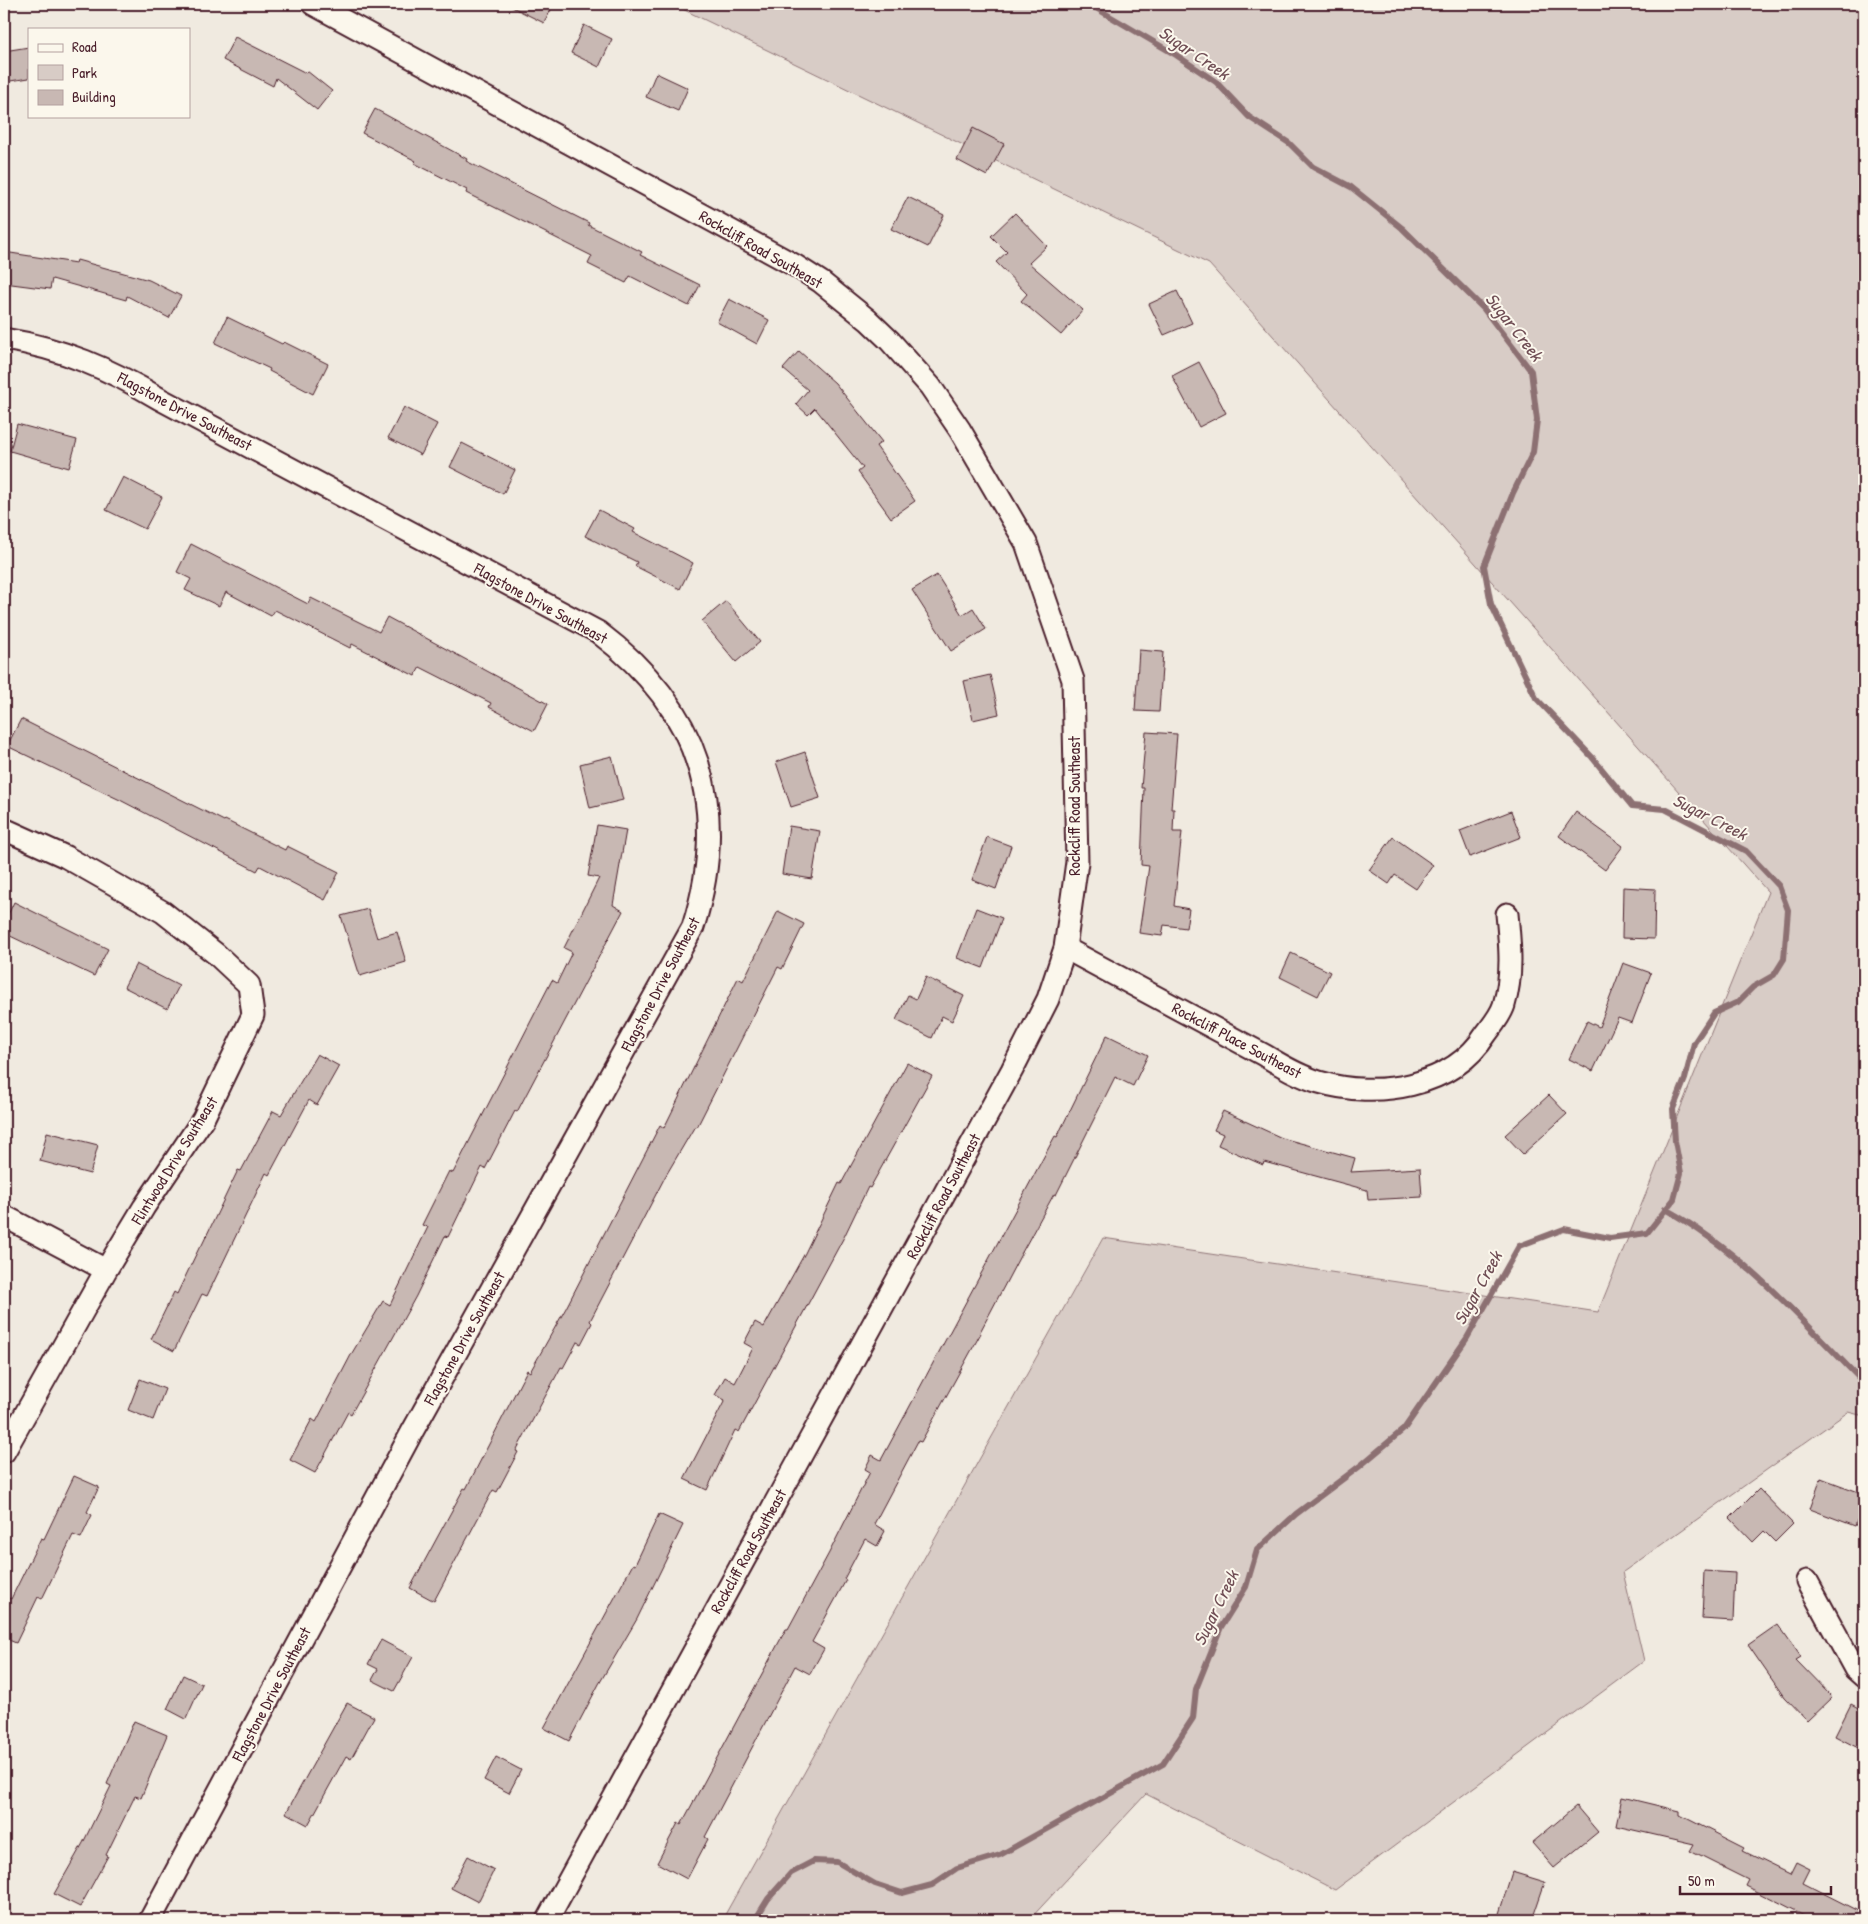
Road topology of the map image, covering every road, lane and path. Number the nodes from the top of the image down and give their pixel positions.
1 (313, 4) edge
2 (4, 339) edge
3 (4, 829) edge
4 (1507, 914) dead end
5 (1065, 948) junction
6 (4, 1216) edge
7 (106, 1270) junction
8 (4, 1452) edge
9 (1807, 1580) dead end
10 (1864, 1677) edge
11 (150, 1920) edge
12 (547, 1920) edge

1 - 5 street, Rockcliff Road Southeast
2 - 11 street, Flagstone Drive Southeast
3 - 7 street, Flintwood Drive Southeast
4 - 5 street, Rockcliff Place Southeast
5 - 12 street, Rockcliff Road Southeast
6 - 7 street
7 - 8 street, Flintwood Drive Southeast
9 - 10 street

